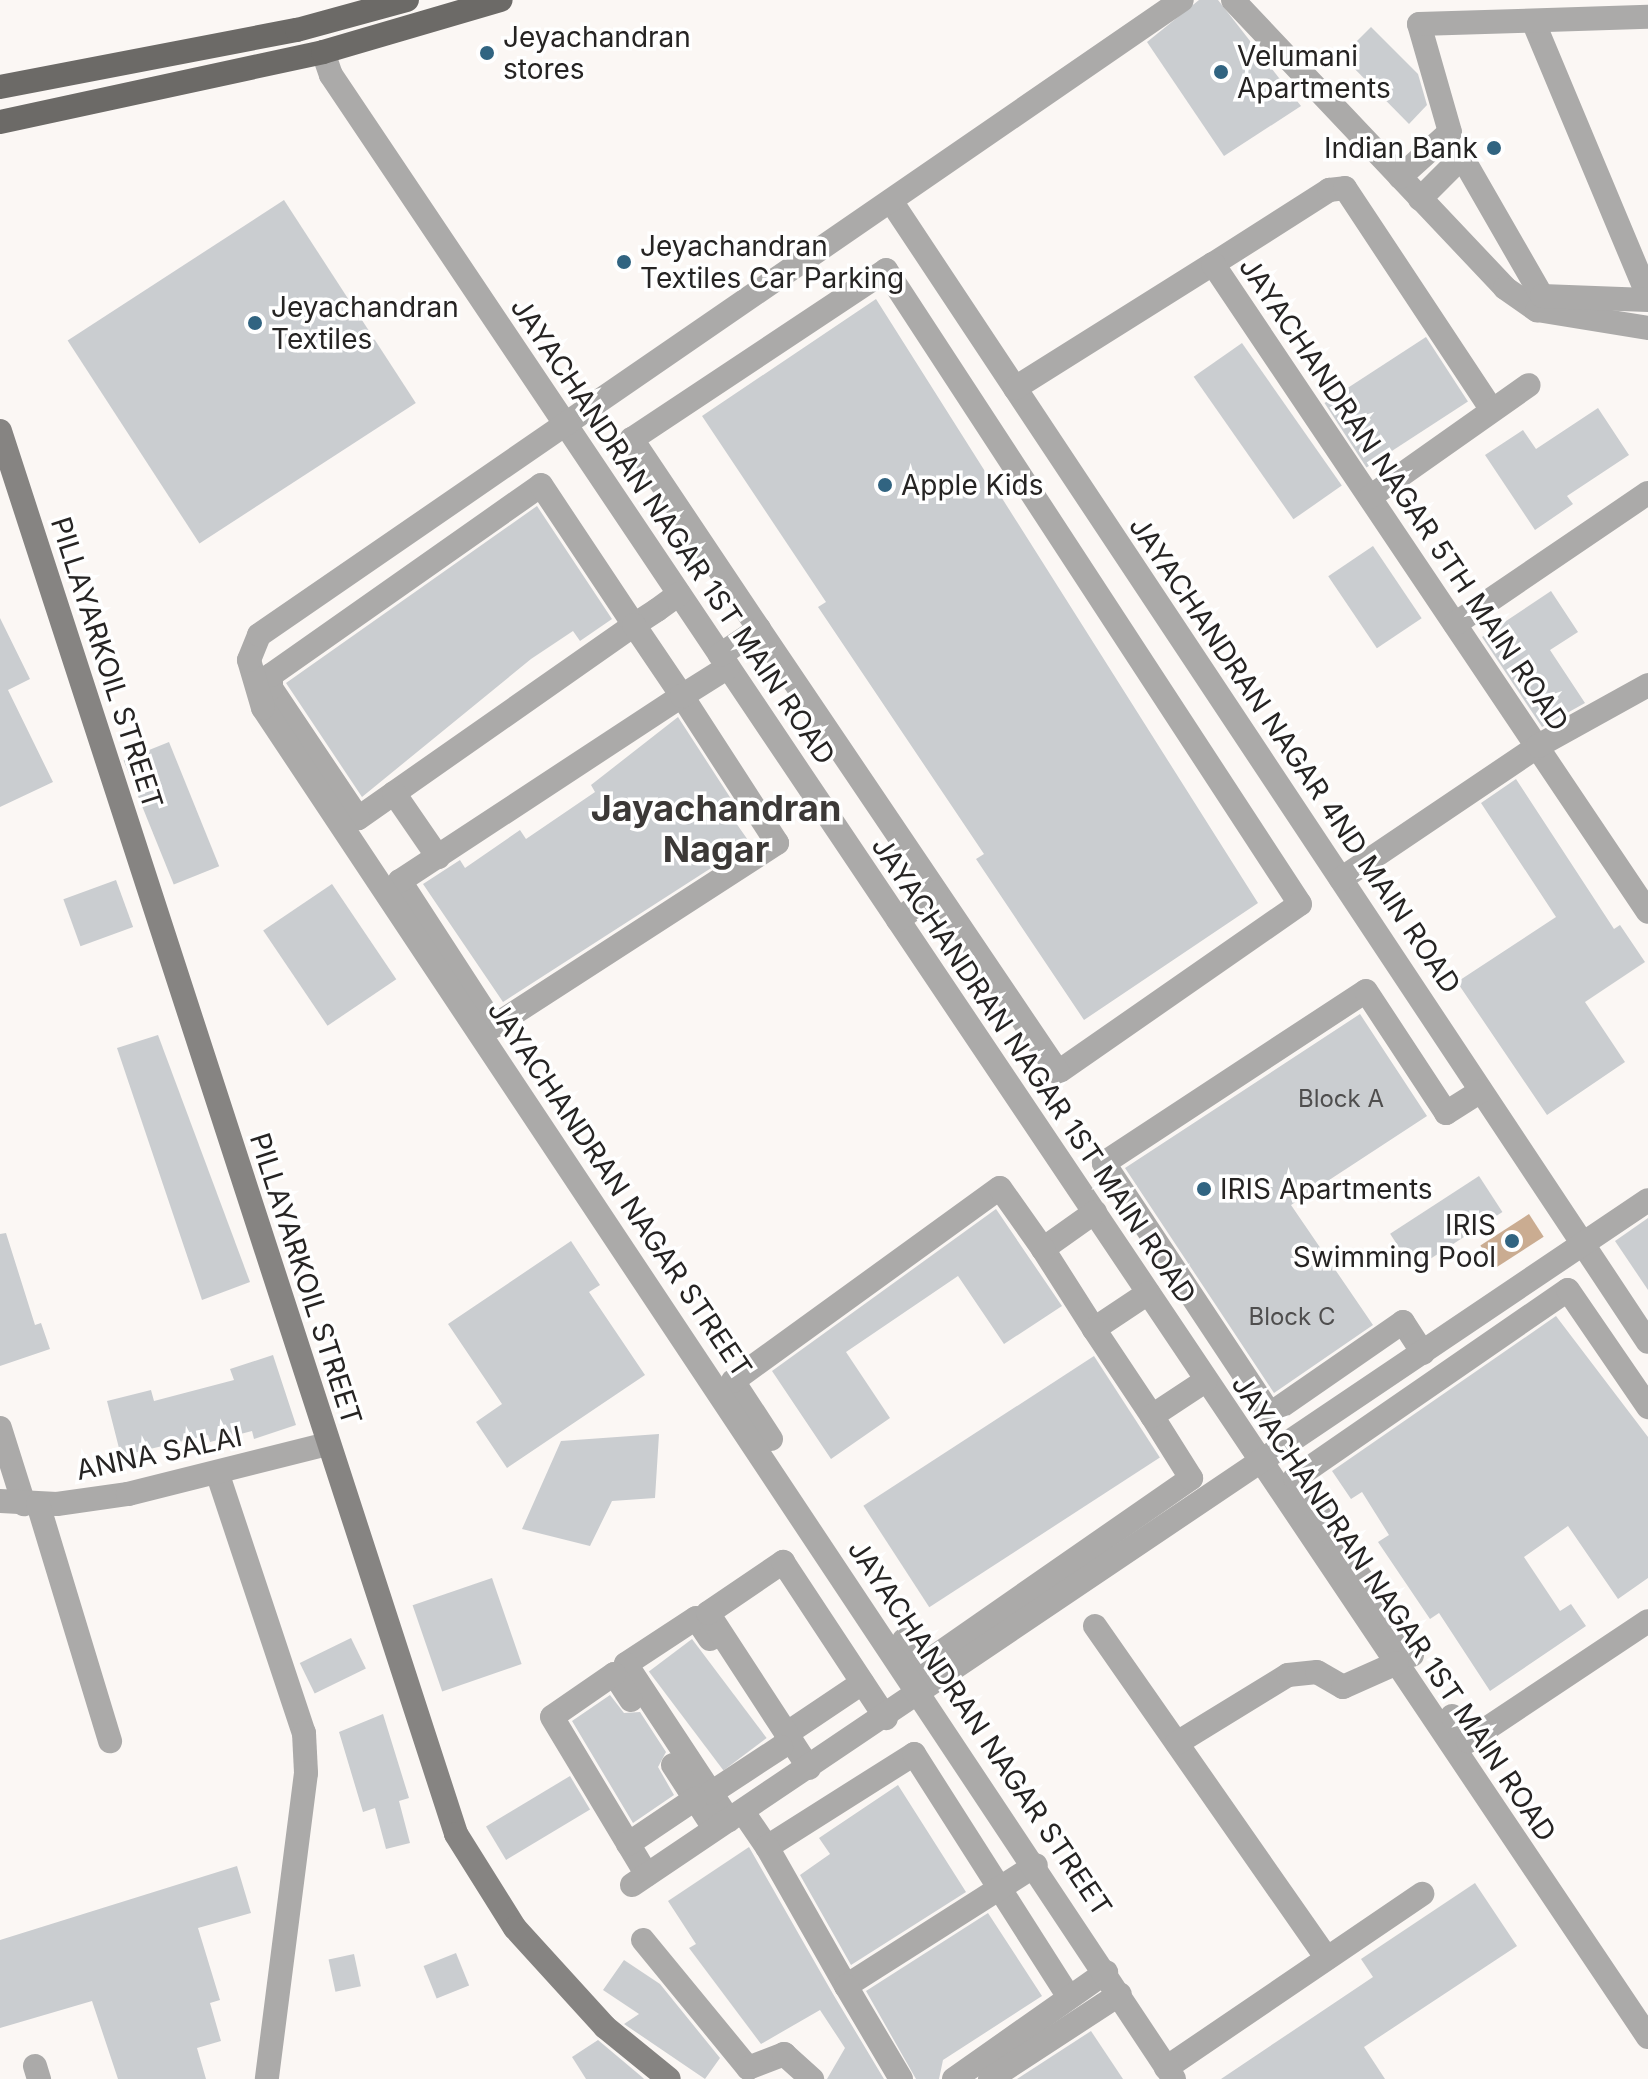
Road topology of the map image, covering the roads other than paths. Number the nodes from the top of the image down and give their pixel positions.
1 (407, 0) edge
2 (501, 0) edge
3 (1182, 0) edge
4 (1233, 0) edge
5 (1533, 21) junction
6 (1645, 24) edge
7 (323, 52) junction
8 (0, 87) edge
9 (0, 122) edge
10 (1450, 132) junction
11 (1462, 157) junction
12 (1400, 177) junction
13 (1420, 199) junction
14 (891, 201) junction
15 (1213, 264) junction
16 (1648, 298) edge
17 (1648, 328) edge
18 (1529, 385) dead end
19 (1015, 388) junction
20 (1492, 410) junction
21 (564, 424) junction
22 (0, 431) edge
23 (1648, 493) edge
24 (1370, 497) junction
25 (679, 594) junction
26 (1455, 624) junction
27 (634, 625) junction
28 (759, 629) junction
29 (724, 661) junction
30 (1648, 685) edge
31 (682, 696) junction
32 (1538, 746) junction
33 (394, 793) junction
34 (438, 857) junction
35 (1341, 879) junction
36 (936, 892) junction
37 (1648, 912) edge
38 (898, 920) junction
39 (1481, 1091) junction
40 (1648, 1200) edge
41 (1095, 1212) junction
42 (1583, 1244) junction
43 (1043, 1249) junction
44 (1148, 1293) junction
45 (1094, 1329) junction
46 (1648, 1342) edge
47 (1423, 1353) junction
48 (1205, 1381) junction
49 (1648, 1407) edge
50 (1152, 1416) junction
51 (0, 1428) edge
52 (327, 1444) junction
53 (1262, 1462) junction
54 (218, 1475) junction
55 (21, 1503) edge
56 (1648, 1621) edge
57 (1095, 1626) dead end
58 (1397, 1663) junction
59 (862, 1683) junction
60 (921, 1694) junction
61 (886, 1718) junction
62 (783, 1740) junction
63 (110, 1741) dead end
64 (1177, 1743) junction
65 (804, 1771) junction
66 (703, 1796) junction
67 (729, 1821) junction
68 (628, 1844) junction
69 (767, 1847) junction
70 (1036, 1865) junction
71 (1000, 1887) junction
72 (1422, 1894) dead end
73 (643, 1940) dead end
74 (1327, 1958) junction
75 (1106, 1972) junction
76 (846, 1986) junction
77 (1120, 1994) junction
78 (1069, 1997) junction
79 (1648, 2037) edge
80 (1170, 2073) edge
81 (266, 2079) edge
82 (669, 2079) edge
83 (812, 2079) edge
84 (901, 2079) edge
85 (954, 2079) edge
86 (990, 2079) edge

1 - 8 main road
2 - 7 main road
3 - 14 street, JAYACHANDRAN NAGAR STREET
4 - 12 street
5 - 6 street
5 - 10 street
5 - 16 street
7 - 9 main road
7 - 21 street, JAYACHANDRAN NAGAR 1ST MAIN ROAD
10 - 11 street
10 - 12 street
11 - 13 street
11 - 16 street
12 - 13 street
13 - 17 street
14 - 19 street, JAYACHANDRAN NAGAR 4ND MAIN ROAD
14 - 21 street, JAYACHANDRAN NAGAR STREET
15 - 19 street, JAYACHANDRAN NAGAR 5TH MAIN ROAD
15 - 20 street
15 - 24 street, JAYACHANDRAN NAGAR 5TH MAIN ROAD
18 - 20 street
19 - 35 street, JAYACHANDRAN NAGAR 4ND MAIN ROAD
20 - 24 street
21 - 25 street, JAYACHANDRAN NAGAR 1ST MAIN ROAD
21 - 60 street, JAYACHANDRAN NAGAR STREET
22 - 52 street, PILLAYARKOIL STREET
23 - 26 street
24 - 26 street, JAYACHANDRAN NAGAR 5TH MAIN ROAD
25 - 27 street
25 - 29 street, JAYACHANDRAN NAGAR 1ST MAIN ROAD
26 - 32 street, JAYACHANDRAN NAGAR 5TH MAIN ROAD
27 - 31 street
27 - 33 street
27 - 33 street
28 - 29 street
28 - 36 street
28 - 36 street
29 - 31 street
29 - 38 street, JAYACHANDRAN NAGAR 1ST MAIN ROAD
30 - 32 street
31 - 34 street
31 - 34 street
32 - 35 street
32 - 37 street, JAYACHANDRAN NAGAR 5TH MAIN ROAD
33 - 34 street
35 - 39 street, JAYACHANDRAN NAGAR 4ND MAIN ROAD
36 - 38 street
38 - 41 street, JAYACHANDRAN NAGAR 1ST MAIN ROAD
39 - 42 street, JAYACHANDRAN NAGAR 4ND MAIN ROAD
39 - 47 street
40 - 42 street
41 - 43 street
41 - 44 street, JAYACHANDRAN NAGAR 1ST MAIN ROAD
42 - 46 street, JAYACHANDRAN NAGAR 4ND MAIN ROAD
42 - 47 street
43 - 45 street
43 - 50 street
44 - 45 street
44 - 48 street, JAYACHANDRAN NAGAR 1ST MAIN ROAD
45 - 50 street
47 - 53 street
48 - 50 street
48 - 53 street, JAYACHANDRAN NAGAR 1ST MAIN ROAD
49 - 56 street
51 - 55 street
52 - 54 street, ANNA SALAI
52 - 82 street, PILLAYARKOIL STREET
53 - 58 street, JAYACHANDRAN NAGAR 1ST MAIN ROAD
53 - 60 street
54 - 55 street, ANNA SALAI
54 - 81 street
55 - 63 street
57 - 64 street
58 - 64 street
58 - 79 street, JAYACHANDRAN NAGAR 1ST MAIN ROAD
59 - 61 street
59 - 62 street
59 - 62 street
60 - 61 street
60 - 70 street, JAYACHANDRAN NAGAR STREET
61 - 65 street
62 - 65 street
62 - 66 street
62 - 66 street
64 - 74 street
65 - 67 street
66 - 67 street
66 - 68 street
66 - 68 street
67 - 68 street
67 - 69 street
69 - 71 street
69 - 76 street
70 - 71 street
70 - 75 street, JAYACHANDRAN NAGAR STREET
71 - 76 street
71 - 78 street
72 - 74 street
73 - 83 street
74 - 80 street
75 - 77 street, JAYACHANDRAN NAGAR STREET
75 - 78 street
76 - 84 street
77 - 80 street, JAYACHANDRAN NAGAR STREET
77 - 86 street
78 - 85 street

